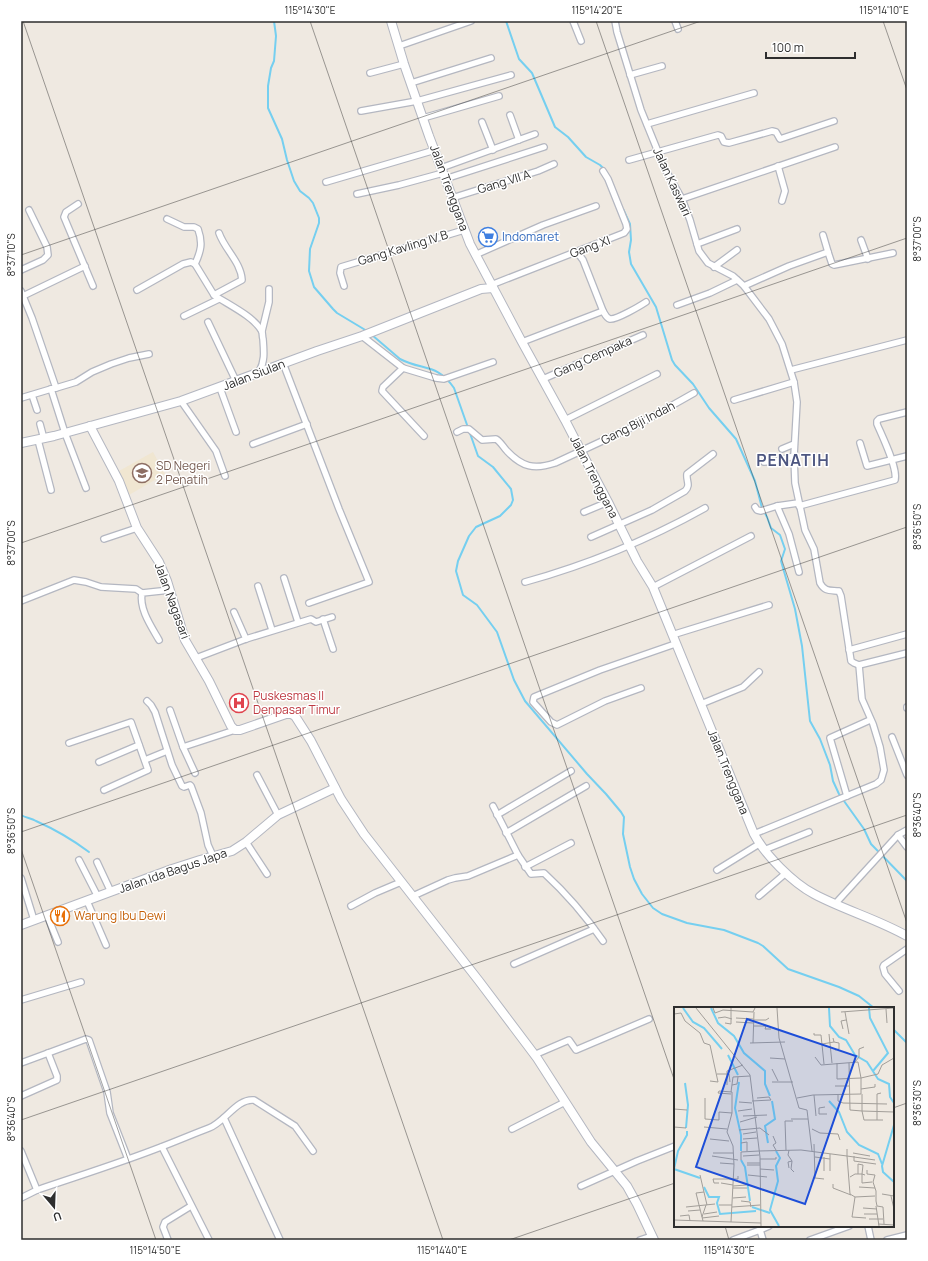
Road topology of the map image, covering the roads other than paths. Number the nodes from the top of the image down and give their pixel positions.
1 (391, 21) edge
2 (471, 21) edge
3 (573, 21) edge
4 (616, 21) edge
5 (675, 21) edge
6 (678, 28) dead end
7 (580, 42) dead end
8 (399, 46) junction
9 (491, 58) dead end
10 (404, 64) junction
11 (662, 66) dead end
12 (370, 73) dead end
13 (511, 75) dead end
14 (630, 75) junction
15 (411, 83) junction
16 (754, 93) dead end
17 (499, 96) dead end
18 (417, 101) junction
19 (361, 111) dead end
20 (510, 115) dead end
21 (423, 118) junction
22 (834, 120) dead end
23 (482, 122) dead end
24 (647, 124) junction
25 (535, 134) dead end
26 (519, 140) junction
27 (544, 147) dead end
28 (836, 147) dead end
29 (435, 150) junction
30 (493, 150) junction
31 (658, 152) junction
32 (629, 160) dead end
33 (554, 164) dead end
34 (778, 166) junction
35 (603, 171) dead end
36 (443, 173) junction
37 (326, 182) dead end
38 (357, 194) dead end
39 (452, 198) junction
40 (682, 199) junction
41 (782, 201) dead end
42 (78, 204) dead end
43 (596, 206) dead end
44 (29, 210) dead end
45 (167, 219) dead end
46 (737, 229) dead end
47 (464, 230) junction
48 (219, 234) dead end
49 (823, 235) dead end
50 (861, 240) dead end
51 (697, 244) junction
52 (737, 250) dead end
53 (577, 252) junction
54 (828, 252) junction
55 (893, 253) dead end
56 (475, 255) junction
57 (868, 259) junction
58 (195, 264) junction
59 (85, 266) junction
60 (714, 267) junction
61 (21, 270) edge
62 (737, 280) junction
63 (491, 285) junction
64 (93, 286) dead end
65 (344, 286) dead end
66 (744, 286) junction
67 (270, 289) dead end
68 (137, 290) dead end
69 (22, 294) edge
70 (214, 295) junction
71 (219, 299) junction
72 (646, 302) dead end
73 (677, 305) dead end
74 (603, 311) junction
75 (184, 316) dead end
76 (208, 322) dead end
77 (262, 331) junction
78 (642, 335) dead end
79 (362, 336) junction
80 (907, 340) edge
81 (522, 342) junction
82 (148, 354) dead end
83 (494, 362) dead end
84 (281, 364) junction
85 (403, 368) junction
86 (791, 370) junction
87 (262, 371) junction
88 (657, 374) dead end
89 (543, 379) junction
90 (236, 382) junction
91 (794, 382) junction
92 (54, 388) junction
93 (220, 388) junction
94 (694, 393) dead end
95 (32, 395) junction
96 (21, 398) edge
97 (734, 400) dead end
98 (181, 401) junction
99 (37, 410) dead end
100 (907, 412) edge
101 (565, 420) junction
102 (40, 424) dead end
103 (307, 424) junction
104 (90, 426) junction
105 (236, 432) dead end
106 (457, 432) dead end
107 (65, 433) junction
108 (424, 436) dead end
109 (41, 440) junction
110 (860, 443) dead end
111 (21, 444) edge
112 (254, 444) dead end
113 (794, 444) junction
114 (782, 450) dead end
115 (581, 451) junction
116 (713, 454) dead end
117 (794, 456) junction
118 (907, 456) edge
119 (892, 461) junction
120 (764, 462) dead end
121 (225, 476) dead end
122 (86, 488) dead end
123 (51, 490) dead end
124 (608, 502) junction
125 (799, 504) junction
126 (778, 506) junction
127 (755, 507) dead end
128 (705, 508) dead end
129 (584, 512) dead end
130 (619, 524) junction
131 (138, 528) junction
132 (751, 536) dead end
133 (591, 537) dead end
134 (104, 539) dead end
135 (630, 546) junction
136 (799, 572) dead end
137 (284, 578) dead end
138 (525, 582) dead end
139 (258, 586) dead end
140 (653, 587) junction
141 (170, 590) junction
142 (142, 593) junction
143 (21, 601) edge
144 (309, 603) dead end
145 (769, 605) dead end
146 (234, 612) dead end
147 (332, 617) dead end
148 (323, 619) junction
149 (298, 622) junction
150 (272, 630) junction
151 (907, 634) edge
152 (672, 635) junction
153 (246, 639) junction
154 (159, 640) dead end
155 (675, 644) junction
156 (333, 649) dead end
157 (849, 650) junction
158 (907, 653) edge
159 (196, 658) junction
160 (859, 665) junction
161 (758, 672) dead end
162 (641, 688) dead end
163 (147, 702) dead end
164 (701, 704) junction
165 (170, 710) dead end
166 (870, 720) junction
167 (235, 730) junction
168 (892, 736) dead end
169 (69, 743) dead end
170 (139, 745) junction
171 (183, 747) junction
172 (167, 751) junction
173 (144, 760) junction
174 (99, 762) dead end
175 (571, 771) dead end
176 (195, 773) dead end
177 (257, 775) dead end
178 (907, 775) edge
179 (586, 786) dead end
180 (335, 788) junction
181 (104, 790) dead end
182 (847, 796) junction
183 (493, 806) dead end
184 (278, 815) junction
185 (497, 815) junction
186 (907, 830) edge
187 (809, 832) dead end
188 (506, 833) junction
189 (754, 834) junction
190 (898, 835) junction
191 (246, 842) junction
192 (570, 843) dead end
193 (762, 847) junction
194 (907, 847) edge
195 (518, 855) junction
196 (213, 856) junction
197 (79, 860) dead end
198 (97, 862) dead end
199 (525, 867) junction
200 (717, 870) dead end
201 (786, 873) junction
202 (267, 874) dead end
203 (21, 878) edge
204 (401, 882) junction
205 (111, 892) junction
206 (413, 896) junction
207 (759, 896) dead end
208 (98, 897) junction
209 (87, 901) junction
210 (835, 904) junction
211 (351, 906) dead end
212 (47, 915) junction
213 (34, 920) junction
214 (21, 925) edge
215 (594, 929) junction
216 (907, 936) edge
217 (603, 941) dead end
218 (58, 942) dead end
219 (106, 945) dead end
220 (907, 949) edge
221 (514, 964) dead end
222 (81, 982) dead end
223 (899, 991) dead end
224 (21, 1000) edge
225 (649, 1019) dead end
226 (48, 1053) junction
227 (534, 1055) junction
228 (21, 1063) edge
229 (21, 1096) edge
230 (565, 1102) junction
231 (224, 1118) junction
232 (512, 1129) dead end
233 (674, 1146) edge
234 (162, 1147) junction
235 (21, 1151) edge
236 (313, 1151) dead end
237 (128, 1158) junction
238 (24, 1165) edge
239 (615, 1170) junction
240 (581, 1186) dead end
241 (37, 1190) junction
242 (21, 1198) edge
243 (191, 1206) junction
244 (767, 1227) edge
245 (846, 1227) edge
246 (868, 1227) edge
247 (760, 1230) junction
248 (907, 1235) edge
249 (653, 1238) edge
250 (168, 1240) edge
251 (209, 1240) edge
252 (280, 1240) edge
253 (640, 1240) edge
254 (733, 1240) edge
255 (763, 1240) edge
256 (810, 1240) edge
257 (871, 1240) edge
258 (887, 1240) edge

1 - 8 street, Jalan Trenggana
2 - 8 street
3 - 7 street
4 - 14 street, Jalan Kaswari
5 - 6 street
8 - 10 street, Jalan Trenggana
9 - 15 street
10 - 12 street
10 - 15 street, Jalan Trenggana
11 - 14 street
13 - 18 street
14 - 24 street, Jalan Kaswari
15 - 18 street, Jalan Trenggana
16 - 24 street
17 - 21 street
18 - 19 street
18 - 21 street, Jalan Trenggana
20 - 26 street
21 - 29 street, Jalan Trenggana
22 - 31 street
23 - 30 street
24 - 31 street, Jalan Kaswari
25 - 26 street
26 - 30 street
27 - 36 street
28 - 34 street
29 - 36 street, Jalan Trenggana
29 - 37 street
30 - 36 street
31 - 32 street
31 - 40 street, Jalan Kaswari
33 - 39 street, Gang VII A
34 - 40 street
34 - 41 street
35 - 53 street, Gang XI
36 - 38 street
36 - 39 street, Jalan Trenggana
39 - 47 street, Jalan Trenggana
40 - 51 street, Jalan Kaswari
42 - 59 street
43 - 56 street
44 - 61 street
45 - 58 street
46 - 51 street
47 - 56 street, Jalan Trenggana
47 - 65 street, Gang Kavling IV B
48 - 70 street
49 - 54 street
50 - 57 street
51 - 60 street, Jalan Kaswari
52 - 60 street
53 - 63 street, Gang XI
53 - 74 street
54 - 57 street
54 - 66 street
55 - 57 street
56 - 63 street, Jalan Trenggana
58 - 68 street
58 - 70 street
59 - 64 street
59 - 69 street
60 - 62 street, Jalan Kaswari
62 - 66 street, Jalan Kaswari
62 - 73 street
63 - 79 street, Jalan Siulan
63 - 81 street, Jalan Trenggana
66 - 86 street, Jalan Kaswari
67 - 77 street
69 - 92 street
70 - 71 street
71 - 75 street
71 - 77 street
72 - 74 street
74 - 81 street
76 - 90 street
77 - 87 street
78 - 89 street, Gang Cempaka
79 - 84 street, Jalan Siulan
79 - 85 street
80 - 86 street
81 - 89 street, Jalan Trenggana
82 - 92 street
83 - 85 street
84 - 87 street, Jalan Siulan
84 - 103 street
85 - 108 street
86 - 91 street, Jalan Kaswari
87 - 90 street, Jalan Siulan
88 - 101 street
89 - 101 street, Jalan Trenggana
90 - 93 street, Jalan Siulan
91 - 97 street
91 - 113 street, Jalan Kaswari
92 - 95 street
92 - 107 street
93 - 98 street, Jalan Siulan
93 - 105 street
94 - 115 street, Gang Biji Indah
95 - 96 street
95 - 99 street
98 - 104 street, Jalan Siulan
98 - 121 street
100 - 119 street
101 - 115 street, Jalan Trenggana
102 - 109 street
103 - 112 street
103 - 144 street
104 - 107 street, Jalan Siulan
104 - 131 street, Jalan Nagasari
106 - 115 street, Gang Biji Indah
107 - 109 street, Jalan Siulan
107 - 122 street
109 - 111 street, Jalan Siulan
109 - 123 street
110 - 119 street
113 - 114 street
113 - 117 street, Jalan Kaswari
115 - 124 street, Jalan Trenggana
116 - 130 street
117 - 120 street
117 - 125 street, Jalan Kaswari
118 - 119 street
119 - 125 street
124 - 129 street
124 - 130 street, Jalan Trenggana
125 - 126 street
125 - 157 street, Jalan Kaswari
126 - 127 street
126 - 136 street
128 - 135 street
130 - 133 street
130 - 135 street, Jalan Trenggana
131 - 134 street
131 - 141 street, Jalan Nagasari
132 - 140 street
135 - 138 street
135 - 140 street, Jalan Trenggana
137 - 149 street
139 - 150 street
140 - 152 street, Jalan Trenggana
141 - 142 street
141 - 159 street, Jalan Nagasari
142 - 143 street
142 - 154 street
145 - 152 street
146 - 153 street
147 - 148 street
148 - 149 street
148 - 156 street
149 - 150 street
150 - 153 street
151 - 157 street
152 - 155 street, Jalan Trenggana
153 - 159 street
155 - 162 street
155 - 164 street, Jalan Trenggana
157 - 160 street
158 - 160 street
159 - 167 street, Jalan Nagasari
160 - 166 street
161 - 164 street
163 - 172 street
164 - 189 street, Jalan Trenggana
165 - 171 street
166 - 182 street
166 - 182 street
167 - 171 street
167 - 180 street
168 - 178 street
169 - 170 street
170 - 173 street
170 - 174 street
171 - 176 street
172 - 173 street
172 - 196 street
173 - 181 street
175 - 185 street
177 - 184 street
179 - 188 street
180 - 184 street, Jalan Ida Bagus Japa
180 - 204 street
182 - 189 street
183 - 185 street
184 - 191 street, Jalan Ida Bagus Japa
185 - 188 street
186 - 190 street
187 - 193 street
188 - 195 street
189 - 193 street, Jalan Trenggana
190 - 194 street
190 - 210 street
191 - 196 street, Jalan Ida Bagus Japa
191 - 202 street
192 - 199 street
193 - 200 street
193 - 201 street, Jalan Trenggana
195 - 199 street
195 - 206 street
196 - 205 street, Jalan Ida Bagus Japa
197 - 208 street
198 - 205 street
199 - 215 street
201 - 207 street
201 - 210 street, Jalan Trenggana
203 - 213 street
204 - 206 street
204 - 211 street
205 - 208 street, Jalan Ida Bagus Japa
206 - 227 street
208 - 209 street, Jalan Ida Bagus Japa
209 - 212 street, Jalan Ida Bagus Japa
209 - 219 street
210 - 216 street, Jalan Trenggana
212 - 213 street, Jalan Ida Bagus Japa
212 - 218 street
213 - 214 street, Jalan Ida Bagus Japa
215 - 217 street
215 - 221 street
220 - 223 street
222 - 224 street
225 - 227 street
226 - 228 street
226 - 229 street
226 - 237 street
227 - 230 street
230 - 232 street
230 - 239 street
231 - 234 street
231 - 236 street
231 - 252 street
233 - 239 street
234 - 237 street
234 - 243 street
235 - 238 street
237 - 241 street
238 - 241 street
239 - 240 street
239 - 249 street
241 - 242 street
243 - 250 street
243 - 251 street
244 - 247 street
245 - 256 street
246 - 257 street
247 - 254 street
247 - 255 street
248 - 258 street
249 - 253 street

